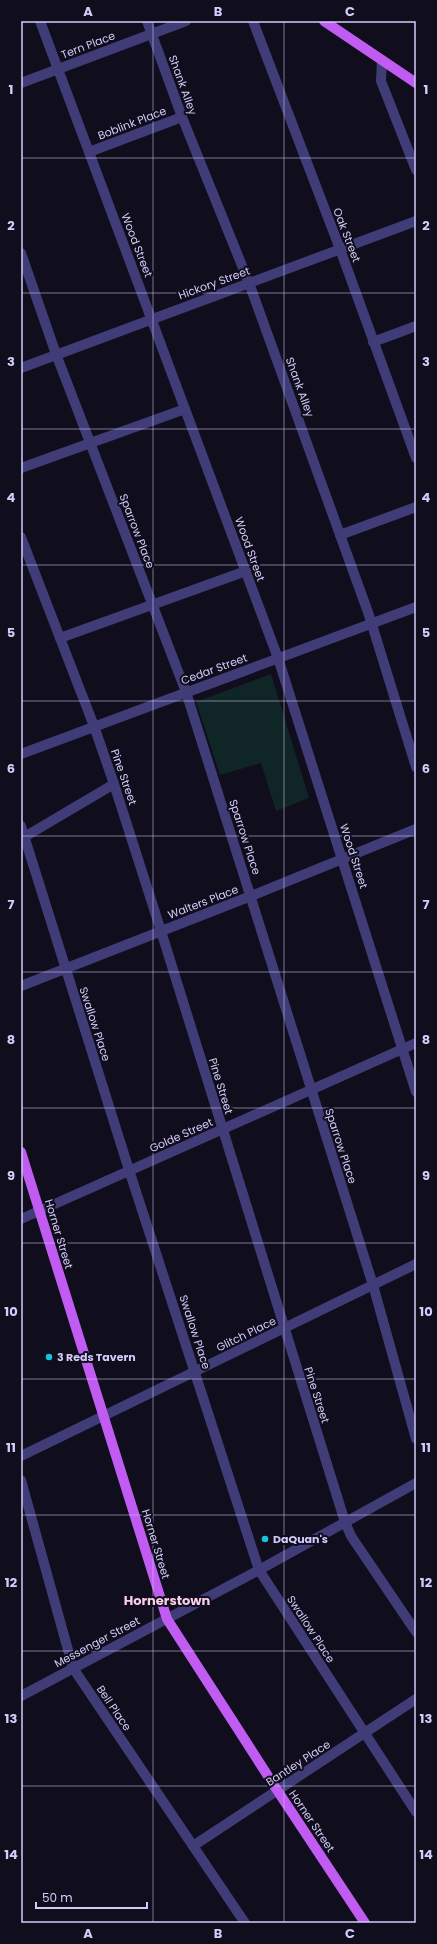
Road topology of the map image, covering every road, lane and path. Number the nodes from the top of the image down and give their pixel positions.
1 (40, 21) edge
2 (147, 21) edge
3 (186, 21) edge
4 (253, 21) edge
5 (324, 21) edge
6 (152, 34) junction
7 (382, 60) junction
8 (58, 69) junction
9 (21, 83) edge
10 (416, 83) edge
11 (182, 117) junction
12 (89, 152) junction
13 (416, 170) edge
14 (416, 221) edge
15 (340, 249) junction
16 (21, 252) edge
17 (23, 266) edge
18 (249, 283) junction
19 (152, 319) junction
20 (416, 326) edge
21 (373, 342) junction
22 (56, 354) junction
23 (21, 368) edge
24 (185, 409) junction
25 (90, 443) junction
26 (416, 458) edge
27 (21, 468) edge
28 (416, 507) edge
29 (340, 535) junction
30 (21, 537) edge
31 (25, 561) edge
32 (246, 571) junction
33 (152, 604) junction
34 (416, 607) edge
35 (372, 624) junction
36 (60, 638) junction
37 (278, 658) junction
38 (186, 692) junction
39 (94, 726) junction
40 (21, 754) edge
41 (416, 766) edge
42 (114, 784) junction
43 (21, 826) edge
44 (416, 829) edge
45 (23, 838) edge
46 (342, 859) junction
47 (251, 896) junction
48 (161, 931) junction
49 (65, 970) junction
50 (21, 986) edge
51 (416, 1043) edge
52 (402, 1049) junction
53 (311, 1090) junction
54 (416, 1092) edge
55 (222, 1130) junction
56 (21, 1152) edge
57 (129, 1170) junction
58 (39, 1211) junction
59 (21, 1219) edge
60 (416, 1264) edge
61 (373, 1285) junction
62 (284, 1328) junction
63 (195, 1372) junction
64 (103, 1416) junction
65 (416, 1439) edge
66 (21, 1456) edge
67 (21, 1480) edge
68 (416, 1483) edge
69 (344, 1522) junction
70 (259, 1570) junction
71 (167, 1619) junction
72 (416, 1632) edge
73 (73, 1668) junction
74 (21, 1696) edge
75 (416, 1699) edge
76 (364, 1733) junction
77 (277, 1790) junction
78 (416, 1812) edge
79 (193, 1846) junction
80 (244, 1923) edge
81 (365, 1923) edge

1 - 8 street, Wood Street
2 - 6 street, Shank Alley
3 - 6 street, Tern Place
4 - 15 street, Oak Street
5 - 7 main road
6 - 8 street, Tern Place
6 - 11 street, Shank Alley
7 - 10 main road
7 - 13 street
8 - 9 street, Tern Place
8 - 12 street, Wood Street
11 - 12 street, Boblink Place
11 - 18 street, Shank Alley
12 - 19 street, Wood Street
14 - 15 street, Hickory Street
15 - 18 street, Hickory Street
15 - 21 street, Oak Street
16 - 17 street, Sparrow Place
17 - 22 street, Sparrow Place
18 - 19 street, Hickory Street
18 - 29 street, Shank Alley
19 - 22 street, Hickory Street
19 - 24 street, Wood Street
20 - 21 street
21 - 26 street, Oak Street
22 - 23 street, Hickory Street
22 - 25 street, Sparrow Place
24 - 25 street
24 - 32 street, Wood Street
25 - 27 street
25 - 33 street, Sparrow Place
28 - 29 street
29 - 35 street, Shank Alley
30 - 31 street, Pine Street
31 - 36 street, Pine Street
32 - 33 street
32 - 37 street, Wood Street
33 - 36 street
33 - 38 street, Sparrow Place
34 - 35 street, Cedar Street
35 - 37 street, Cedar Street
35 - 41 street, Shank Alley
36 - 39 street, Pine Street
37 - 38 street, Cedar Street
37 - 46 street, Wood Street
38 - 39 street, Cedar Street
38 - 47 street, Sparrow Place
39 - 40 street, Cedar Street
39 - 42 street, Pine Street
42 - 45 street
42 - 48 street, Pine Street
43 - 45 street, Swallow Place
44 - 46 street, Walters Place
45 - 49 street, Swallow Place
46 - 47 street, Walters Place
46 - 52 street, Wood Street
47 - 48 street, Walters Place
47 - 53 street, Sparrow Place
48 - 49 street, Walters Place
48 - 55 street, Pine Street
49 - 50 street, Walters Place
49 - 57 street, Swallow Place
51 - 52 street, Golde Street
52 - 53 street, Golde Street
52 - 54 street, Wood Street
53 - 55 street, Golde Street
53 - 61 street, Sparrow Place
55 - 57 street, Golde Street
55 - 62 street, Pine Street
56 - 58 main road, Horner Street
57 - 58 street, Golde Street
57 - 63 street, Swallow Place
58 - 59 street, Golde Street
58 - 64 main road, Horner Street
60 - 61 street, Glitch Place
61 - 62 street, Glitch Place
61 - 65 street, Sparrow Place
62 - 63 street, Glitch Place
62 - 69 street, Pine Street
63 - 64 street, Glitch Place
63 - 70 street, Swallow Place
64 - 66 street, Glitch Place
64 - 71 main road, Horner Street
67 - 73 street, Bell Place
68 - 69 street, Messenger Street
69 - 70 street, Messenger Street
69 - 72 street, Pine Street
70 - 71 street, Messenger Street
70 - 76 street, Swallow Place
71 - 73 street, Messenger Street
71 - 77 main road, Horner Street
73 - 74 street, Messenger Street
73 - 79 street, Bell Place
75 - 76 street, Bantley Place
76 - 77 street, Bantley Place
76 - 78 street, Swallow Place
77 - 79 street, Bantley Place
77 - 81 main road, Horner Street
79 - 80 street, Bell Place

